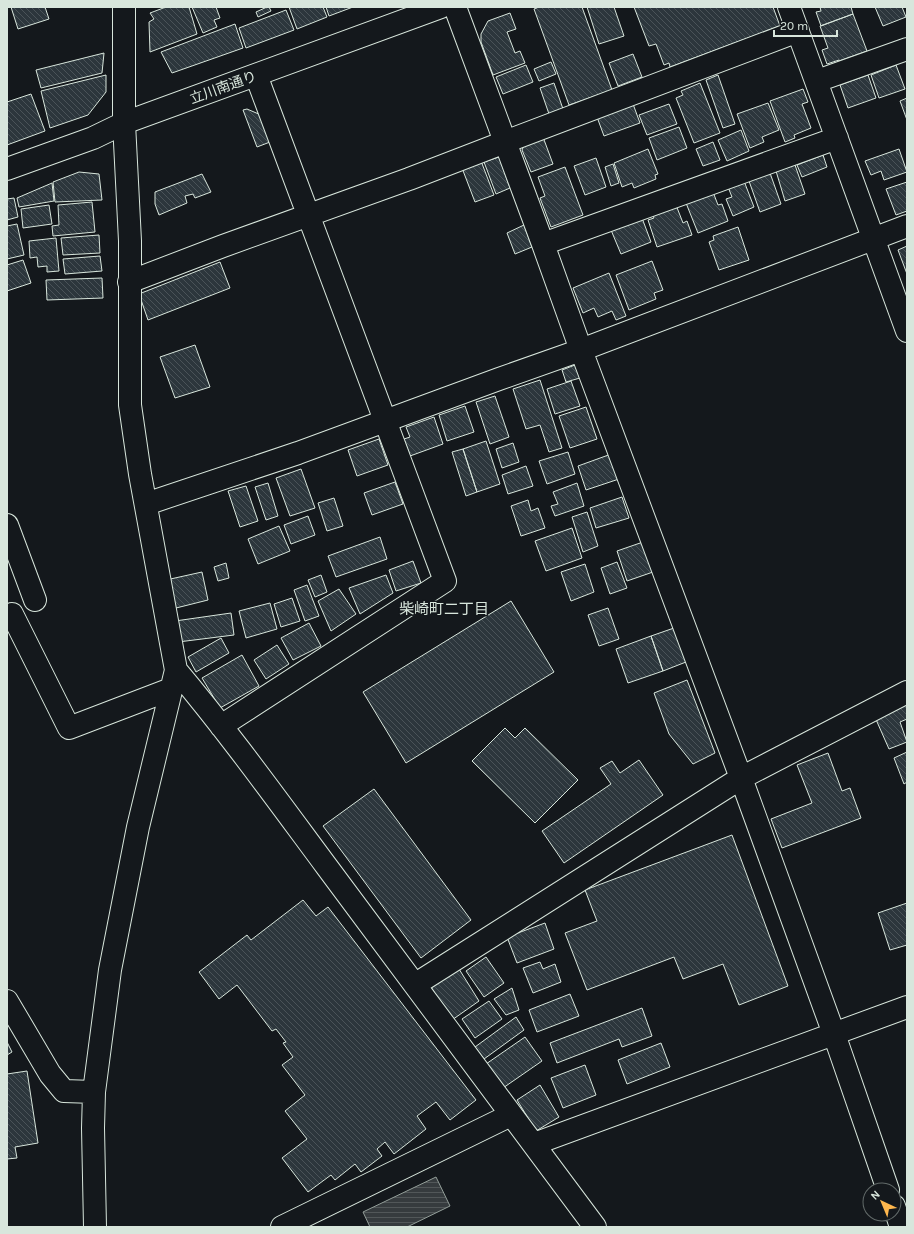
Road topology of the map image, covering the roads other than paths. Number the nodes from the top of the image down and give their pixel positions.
1 (124, 7) edge
2 (441, 7) edge
3 (455, 7) edge
4 (789, 7) edge
5 (798, 32) junction
6 (907, 49) edge
7 (256, 74) junction
8 (817, 81) junction
9 (124, 123) junction
10 (837, 138) junction
11 (505, 142) junction
12 (7, 169) edge
13 (308, 215) junction
14 (907, 226) edge
15 (873, 238) junction
16 (543, 244) junction
17 (129, 282) junction
18 (907, 330) edge
19 (581, 350) junction
20 (385, 421) junction
21 (146, 504) junction
22 (7, 525) edge
23 (35, 600) dead end
24 (12, 614) dead end
25 (173, 680) junction
26 (907, 692) edge
27 (221, 726) junction
28 (741, 778) junction
29 (416, 984) junction
30 (7, 1001) edge
31 (907, 1007) edge
32 (834, 1034) junction
33 (94, 1092) junction
34 (511, 1115) junction
35 (534, 1144) junction
36 (885, 1182) edge
37 (95, 1227) edge
38 (282, 1227) edge
39 (595, 1227) edge

1 - 9 street
2 - 7 street, 立川南通り
3 - 11 street
4 - 5 street
5 - 8 street
5 - 11 street
6 - 8 street
7 - 9 street, 立川南通り
7 - 13 street
8 - 10 street
9 - 12 street, 立川南通り
9 - 17 street
10 - 15 street
10 - 16 street
11 - 13 street
11 - 16 street
13 - 17 street
13 - 20 street
14 - 15 street
15 - 18 street
15 - 19 street
16 - 19 street
17 - 21 street
19 - 20 street
19 - 28 street
20 - 21 street
20 - 27 street
21 - 25 street
22 - 23 street
24 - 25 street
25 - 27 street
25 - 33 street
26 - 28 street
27 - 29 street
28 - 29 street
28 - 32 street
29 - 34 street
30 - 33 street
31 - 32 street
32 - 35 street
32 - 36 street
33 - 37 street
34 - 35 street
34 - 38 street
35 - 39 street

